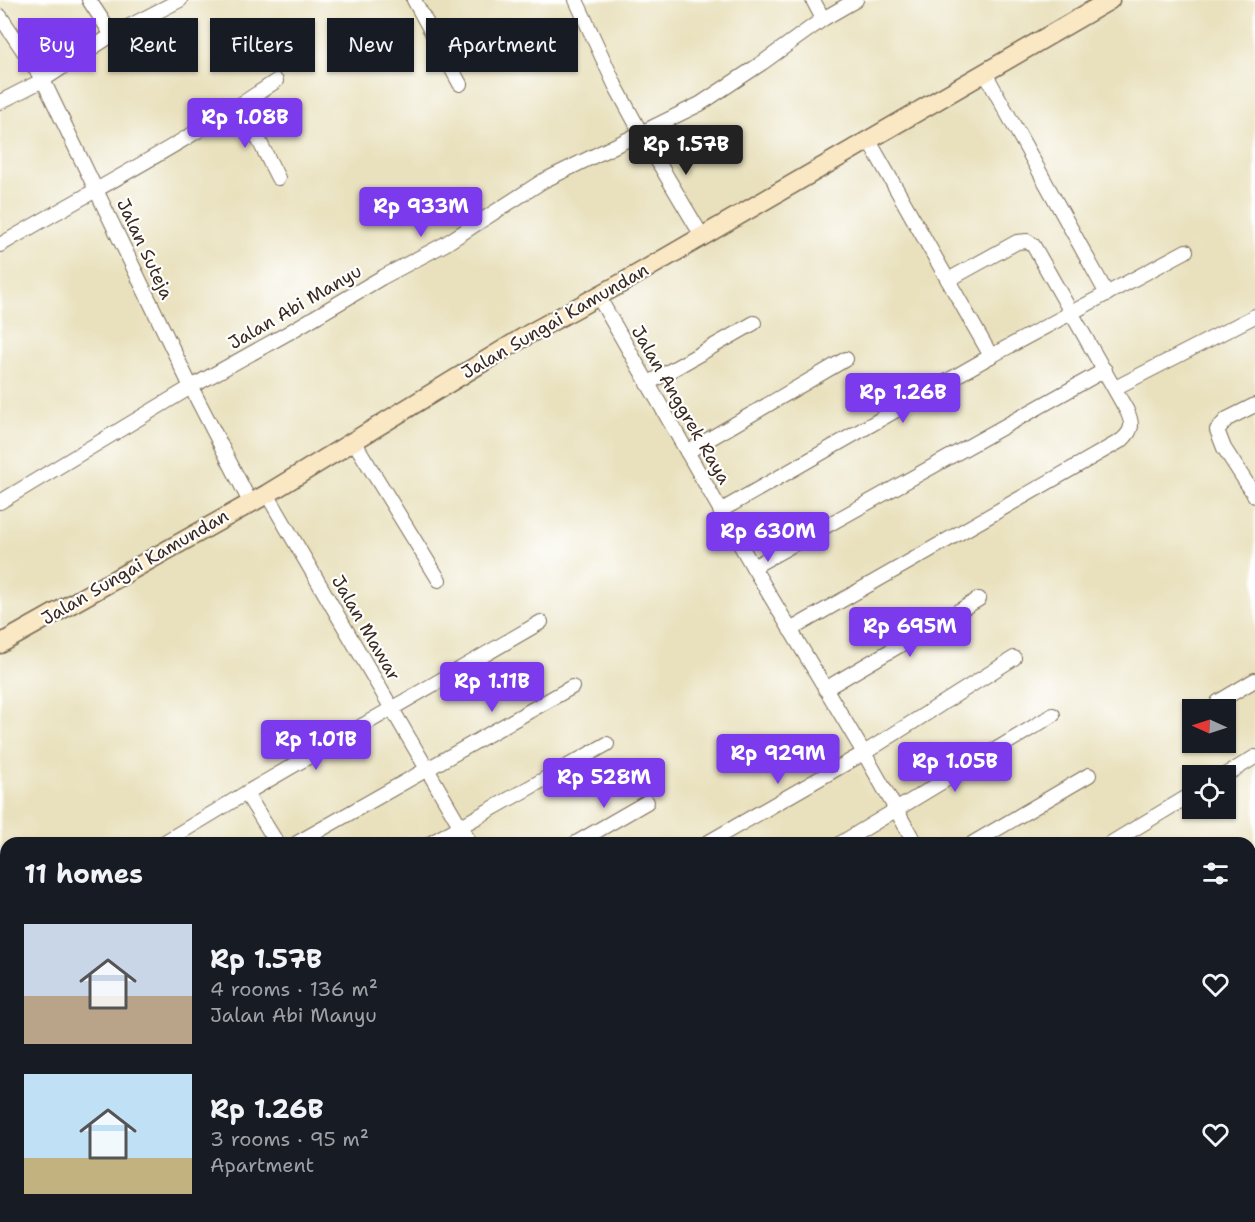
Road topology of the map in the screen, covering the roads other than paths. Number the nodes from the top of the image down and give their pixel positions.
1 (89, 0) edge
2 (180, 0) edge
3 (414, 0) edge
4 (576, 0) edge
5 (813, 0) edge
6 (856, 0) edge
7 (1110, 0) edge
8 (0, 16) edge
9 (145, 18) edge
10 (823, 19) junction
11 (108, 29) edge
12 (108, 38) edge
13 (985, 73) junction
14 (43, 80) junction
15 (276, 81) dead end
16 (460, 84) dead end
17 (0, 102) edge
18 (240, 105) junction
19 (641, 133) junction
20 (868, 139) junction
21 (278, 178) dead end
22 (96, 188) junction
23 (702, 236) junction
24 (0, 245) edge
25 (1186, 250) dead end
26 (948, 280) junction
27 (1107, 294) junction
28 (598, 296) junction
29 (1072, 312) junction
30 (1255, 316) edge
31 (754, 323) dead end
32 (991, 356) junction
33 (846, 359) dead end
34 (1105, 370) junction
35 (647, 384) junction
36 (191, 387) junction
37 (1115, 388) junction
38 (1255, 405) edge
39 (353, 440) junction
40 (687, 452) junction
41 (267, 494) junction
42 (1255, 496) edge
43 (0, 502) edge
44 (250, 502) junction
45 (720, 511) junction
46 (753, 567) junction
47 (439, 580) dead end
48 (979, 599) dead end
49 (541, 622) dead end
50 (790, 630) junction
51 (0, 644) edge
52 (1014, 658) dead end
53 (1255, 680) edge
54 (572, 687) dead end
55 (825, 689) junction
56 (1223, 699) edge
57 (392, 708) junction
58 (1053, 715) dead end
59 (607, 744) dead end
60 (864, 753) junction
61 (1255, 757) edge
62 (427, 768) junction
63 (1236, 769) edge
64 (1089, 775) dead end
65 (246, 793) junction
66 (1182, 800) edge
67 (647, 802) dead end
68 (896, 811) junction
69 (460, 826) junction
70 (173, 837) edge
71 (273, 837) edge
72 (307, 837) edge
73 (441, 837) edge
74 (466, 837) edge
75 (586, 837) edge
76 (717, 837) edge
77 (851, 837) edge
78 (911, 837) edge
79 (983, 837) edge
80 (1120, 837) edge

1 - 11 street
2 - 9 street
3 - 16 street
4 - 19 street
5 - 10 street
6 - 10 street, Jalan Abi Manyu
7 - 13 main road, Jalan Sungai Kamundan
8 - 14 street, Jalan Suteja
10 - 19 street, Jalan Abi Manyu
12 - 14 street
13 - 20 main road, Jalan Sungai Kamundan
13 - 27 street
14 - 17 street
14 - 22 street, Jalan Suteja
15 - 18 street
18 - 21 street
18 - 22 street
19 - 23 street
19 - 36 street, Jalan Abi Manyu
20 - 23 main road, Jalan Sungai Kamundan
20 - 26 street
22 - 24 street
22 - 36 street, Jalan Suteja
23 - 28 main road, Jalan Sungai Kamundan
25 - 27 street
26 - 29 street
26 - 32 street
27 - 29 street
28 - 35 street, Jalan Anggrek Raya
28 - 39 main road, Jalan Sungai Kamundan
29 - 32 street
29 - 34 street
30 - 37 street
31 - 35 street
32 - 45 street
33 - 40 street
34 - 37 street
34 - 46 street
35 - 40 street, Jalan Anggrek Raya
36 - 43 street, Jalan Abi Manyu
36 - 44 street, Jalan Suteja
37 - 50 street
38 - 42 street
39 - 41 main road, Jalan Sungai Kamundan
39 - 47 street
40 - 45 street, Jalan Anggrek Raya
41 - 44 main road, Jalan Sungai Kamundan
41 - 57 street, Jalan Mawar
44 - 51 main road, Jalan Sungai Kamundan
45 - 46 street, Jalan Anggrek Raya
46 - 50 street, Jalan Anggrek Raya
48 - 55 street
49 - 57 street
50 - 55 street, Jalan Anggrek Raya
52 - 60 street
53 - 56 street
54 - 62 street
55 - 60 street, Jalan Anggrek Raya
57 - 62 street, Jalan Mawar
57 - 65 street
58 - 68 street
59 - 69 street
60 - 68 street, Jalan Anggrek Raya
60 - 76 street
61 - 63 street
62 - 69 street, Jalan Mawar
62 - 72 street
64 - 79 street
65 - 70 street
65 - 71 street
66 - 80 street
67 - 75 street
68 - 77 street
68 - 78 street, Jalan Anggrek Raya
69 - 73 street
69 - 74 street, Jalan Mawar

